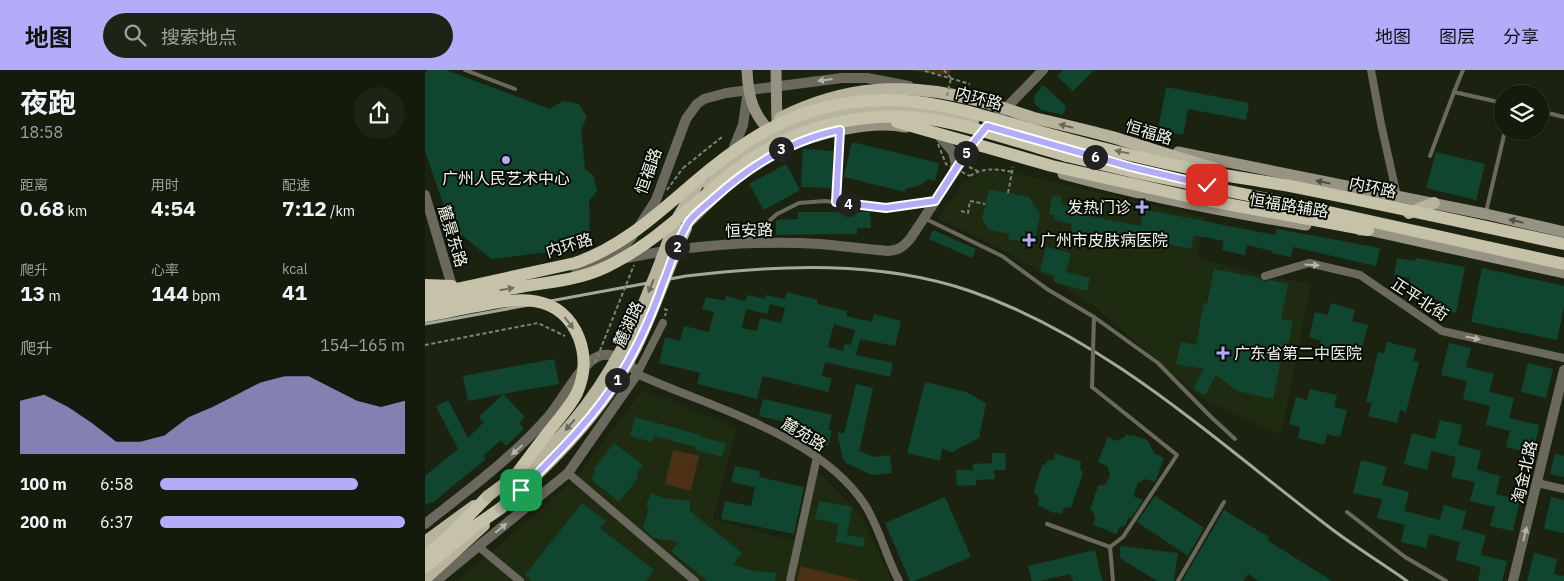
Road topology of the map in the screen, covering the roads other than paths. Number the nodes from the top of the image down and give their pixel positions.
1 (465, 70) edge
2 (747, 70) edge
3 (776, 70) edge
4 (1043, 70) edge
5 (1371, 70) edge
6 (1463, 70) edge
7 (775, 87) junction
8 (515, 89) dead end
9 (748, 90) junction
10 (925, 90) junction
11 (1454, 92) junction
12 (726, 93) junction
13 (1494, 101) edge
14 (1005, 108) junction
15 (911, 109) junction
16 (1549, 113) edge
17 (745, 114) junction
18 (1564, 116) edge
19 (777, 119) junction
20 (855, 119) junction
21 (765, 126) junction
22 (987, 126) junction
23 (909, 128) junction
24 (840, 130) junction
25 (775, 136) junction
26 (940, 137) junction
27 (1113, 138) junction
28 (1503, 140) edge
29 (734, 147) junction
30 (970, 147) junction
31 (1430, 156) dead end
32 (957, 168) junction
33 (425, 196) edge
34 (1397, 196) junction
35 (656, 200) junction
36 (935, 201) junction
37 (836, 202) junction
38 (1434, 204) junction
39 (1409, 212) junction
40 (1486, 214) junction
41 (924, 218) junction
42 (683, 225) junction
43 (1413, 228) junction
44 (1368, 230) junction
45 (635, 232) junction
46 (1564, 232) edge
47 (742, 244) junction
48 (1564, 245) edge
49 (670, 251) junction
50 (1564, 262) edge
51 (597, 264) junction
52 (1564, 273) edge
53 (1265, 276) dead end
54 (425, 285) edge
55 (452, 286) junction
56 (425, 291) edge
57 (425, 296) edge
58 (425, 305) edge
59 (425, 316) edge
60 (1094, 317) junction
61 (663, 323) dead end
62 (1564, 358) edge
63 (1564, 370) edge
64 (637, 374) junction
65 (1235, 439) dead end
66 (817, 457) junction
67 (568, 473) junction
68 (515, 476) junction
69 (1537, 483) junction
70 (1564, 489) edge
71 (488, 496) junction
72 (1224, 502) dead end
73 (501, 508) junction
74 (1347, 512) dead end
75 (425, 524) edge
76 (1047, 524) dead end
77 (425, 542) edge
78 (479, 547) junction
79 (1110, 547) junction
80 (425, 556) edge
81 (425, 567) edge
82 (425, 579) edge
83 (436, 581) edge
84 (520, 581) edge
85 (695, 581) edge
86 (789, 581) edge
87 (899, 581) edge
88 (1113, 581) edge
89 (1178, 581) edge
90 (1446, 581) edge
91 (1513, 581) edge

1 - 8 lane
2 - 9 main road
3 - 7 main road
4 - 14 street, 恒安路
5 - 34 street
6 - 11 lane
7 - 9 street, 恒福路
10 -> 7 street, 恒福路
7 - 19 main road
9 - 12 street, 恒福路
9 - 17 street
9 - 21 main road
10 - 14 main road, 恒福路
10 - 19 main road, 恒福路
11 - 13 lane
11 - 31 lane
12 - 17 street
12 - 35 street, 恒福路
14 - 22 street, 恒安路
27 -> 14 main road, 恒福路
15 - 22 main road
15 - 23 street
15 - 25 main road
16 - 18 lane
17 - 29 street
19 - 21 main road, 恒福路
19 - 25 main road
20 - 44 highway, bridge
20 - 50 highway, 内环路, bridge
58 -> 20 highway, 内环路, bridge
21 - 25 main road
21 - 29 main road, 恒福路
22 - 30 street, 恒安路
22 - 43 main road
23 - 24 main road, 恒福路辅路
23 - 26 main road, 恒福路辅路
24 - 37 lane
24 - 42 main road, 恒福路辅路
25 - 42 main road, 麓湖路
26 - 30 main road, 恒福路辅路
26 - 32 street
34 -> 27 main road, 恒福路辅路
27 - 39 main road, 恒福路
28 - 40 lane
29 - 42 main road, 麓湖路
30 - 32 street, 恒安路
30 - 44 main road, 恒福路辅路
32 - 36 street, 恒安路
33 - 55 street, 麓景东路
34 - 38 main road, 恒福路辅路
35 - 45 street, 恒福路
35 - 49 street
36 - 37 lane
36 - 41 street, 恒安路
37 - 47 lane
38 - 39 main road
38 - 40 main road, 恒福路辅路
39 - 48 main road, 恒福路
46 -> 40 main road, 恒福路辅路
41 - 47 street, 恒安路
41 - 60 lane
42 -> 68 main road, 麓湖路, bridge
42 - 73 main road, 麓湖路, bridge
43 - 44 main road
43 - 50 main road
44 - 52 main road, 恒福路辅路
48 -> 45 highway, 内环路, bridge
45 - 51 street, 恒福路
45 - 57 highway, 内环路, bridge
47 - 49 street, 恒安路
49 - 51 street, 恒安路
51 - 55 street, 恒安路
53 -> 62 street, 正平北街
54 - 55 highway
55 - 56 street, 恒安路
59 -> 68 highway, bridge
60 - 65 lane
60 - 79 lane, bridge
61 - 64 street
63 - 69 street, 淘金北路
64 - 66 street, 麓苑路
64 - 67 street
64 -> 75 street
66 - 86 street
66 - 87 street, 麓苑路
78 -> 67 street
67 - 85 street
68 - 71 main road, 麓湖路, bridge
69 - 70 street
91 -> 69 street, 淘金北路
71 - 77 main road, 麓湖路
71 - 80 highway
72 - 89 lane
73 - 81 highway
73 - 82 main road, 麓湖路
74 - 90 lane
76 - 79 lane
78 - 83 street
78 - 84 street
79 - 88 lane

